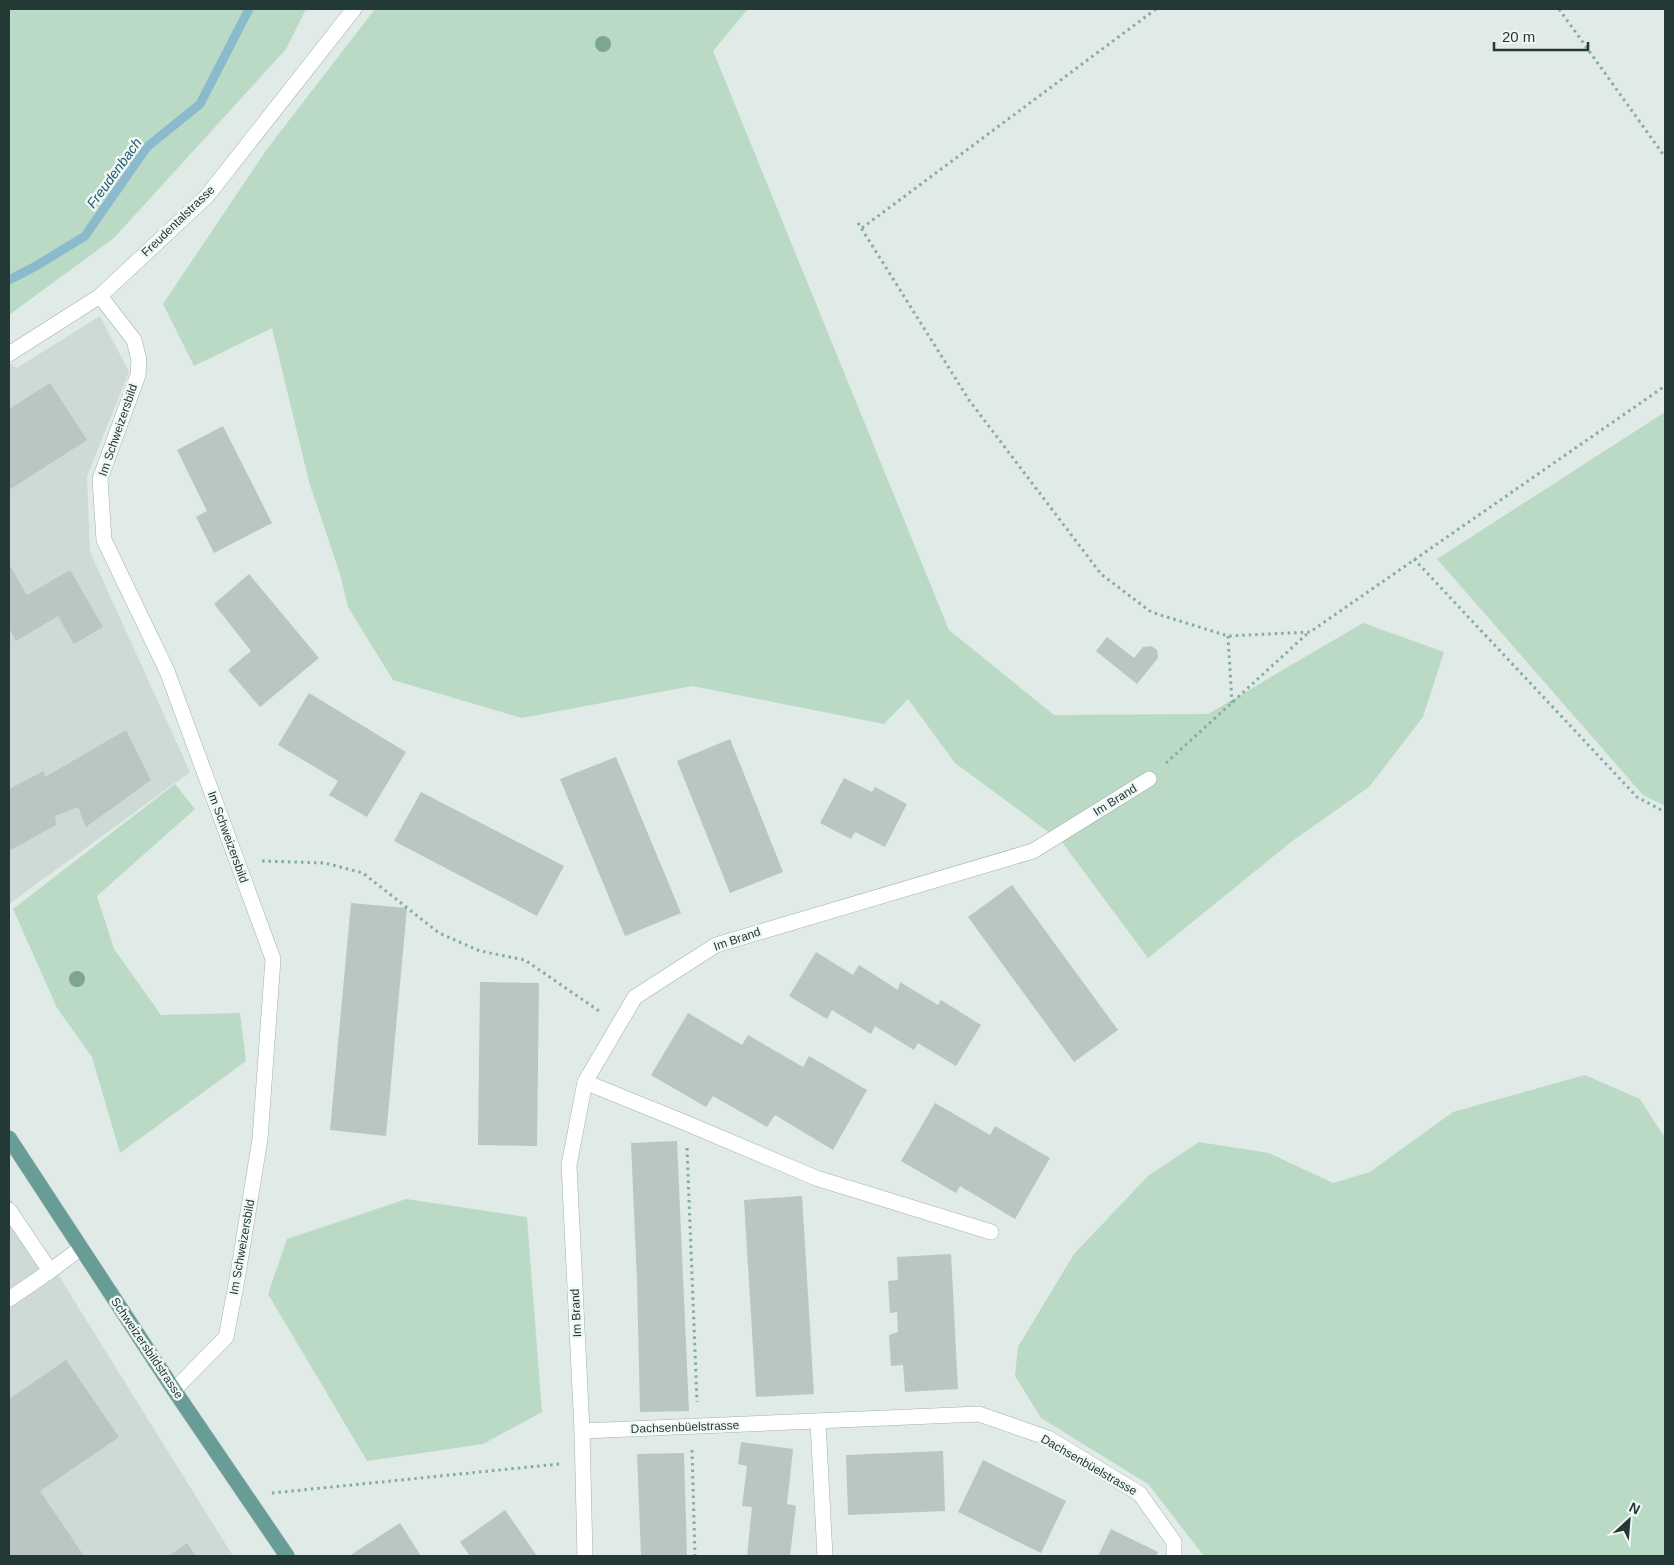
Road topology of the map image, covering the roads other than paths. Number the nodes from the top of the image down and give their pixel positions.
1 (354, 9) edge
2 (100, 296) junction
3 (9, 354) edge
4 (1149, 778) road end
5 (585, 1082) junction
6 (9, 1138) edge
7 (9, 1210) edge
8 (991, 1232) dead end
9 (81, 1248) junction
10 (50, 1271) junction
11 (9, 1299) edge
12 (174, 1390) junction
13 (818, 1422) junction
14 (582, 1431) junction
15 (287, 1556) edge
16 (585, 1556) edge
17 (825, 1556) edge
18 (1174, 1556) edge

1 - 2 street, Freudentalstrasse
2 - 3 street, Freudentalstrasse
2 - 12 street, Im Schweizersbild
4 - 5 street, Im Brand
5 - 8 street
5 - 14 street, Im Brand
6 - 9 main road, Schweizersbildstrasse
7 - 10 street
9 - 10 street
9 - 12 main road, Schweizersbildstrasse
10 - 11 street
12 - 15 main road, Schweizersbildstrasse
13 - 14 street, Dachsenbüelstrasse
13 - 17 street
13 - 18 street, Dachsenbüelstrasse
14 - 16 street, Im Brand

